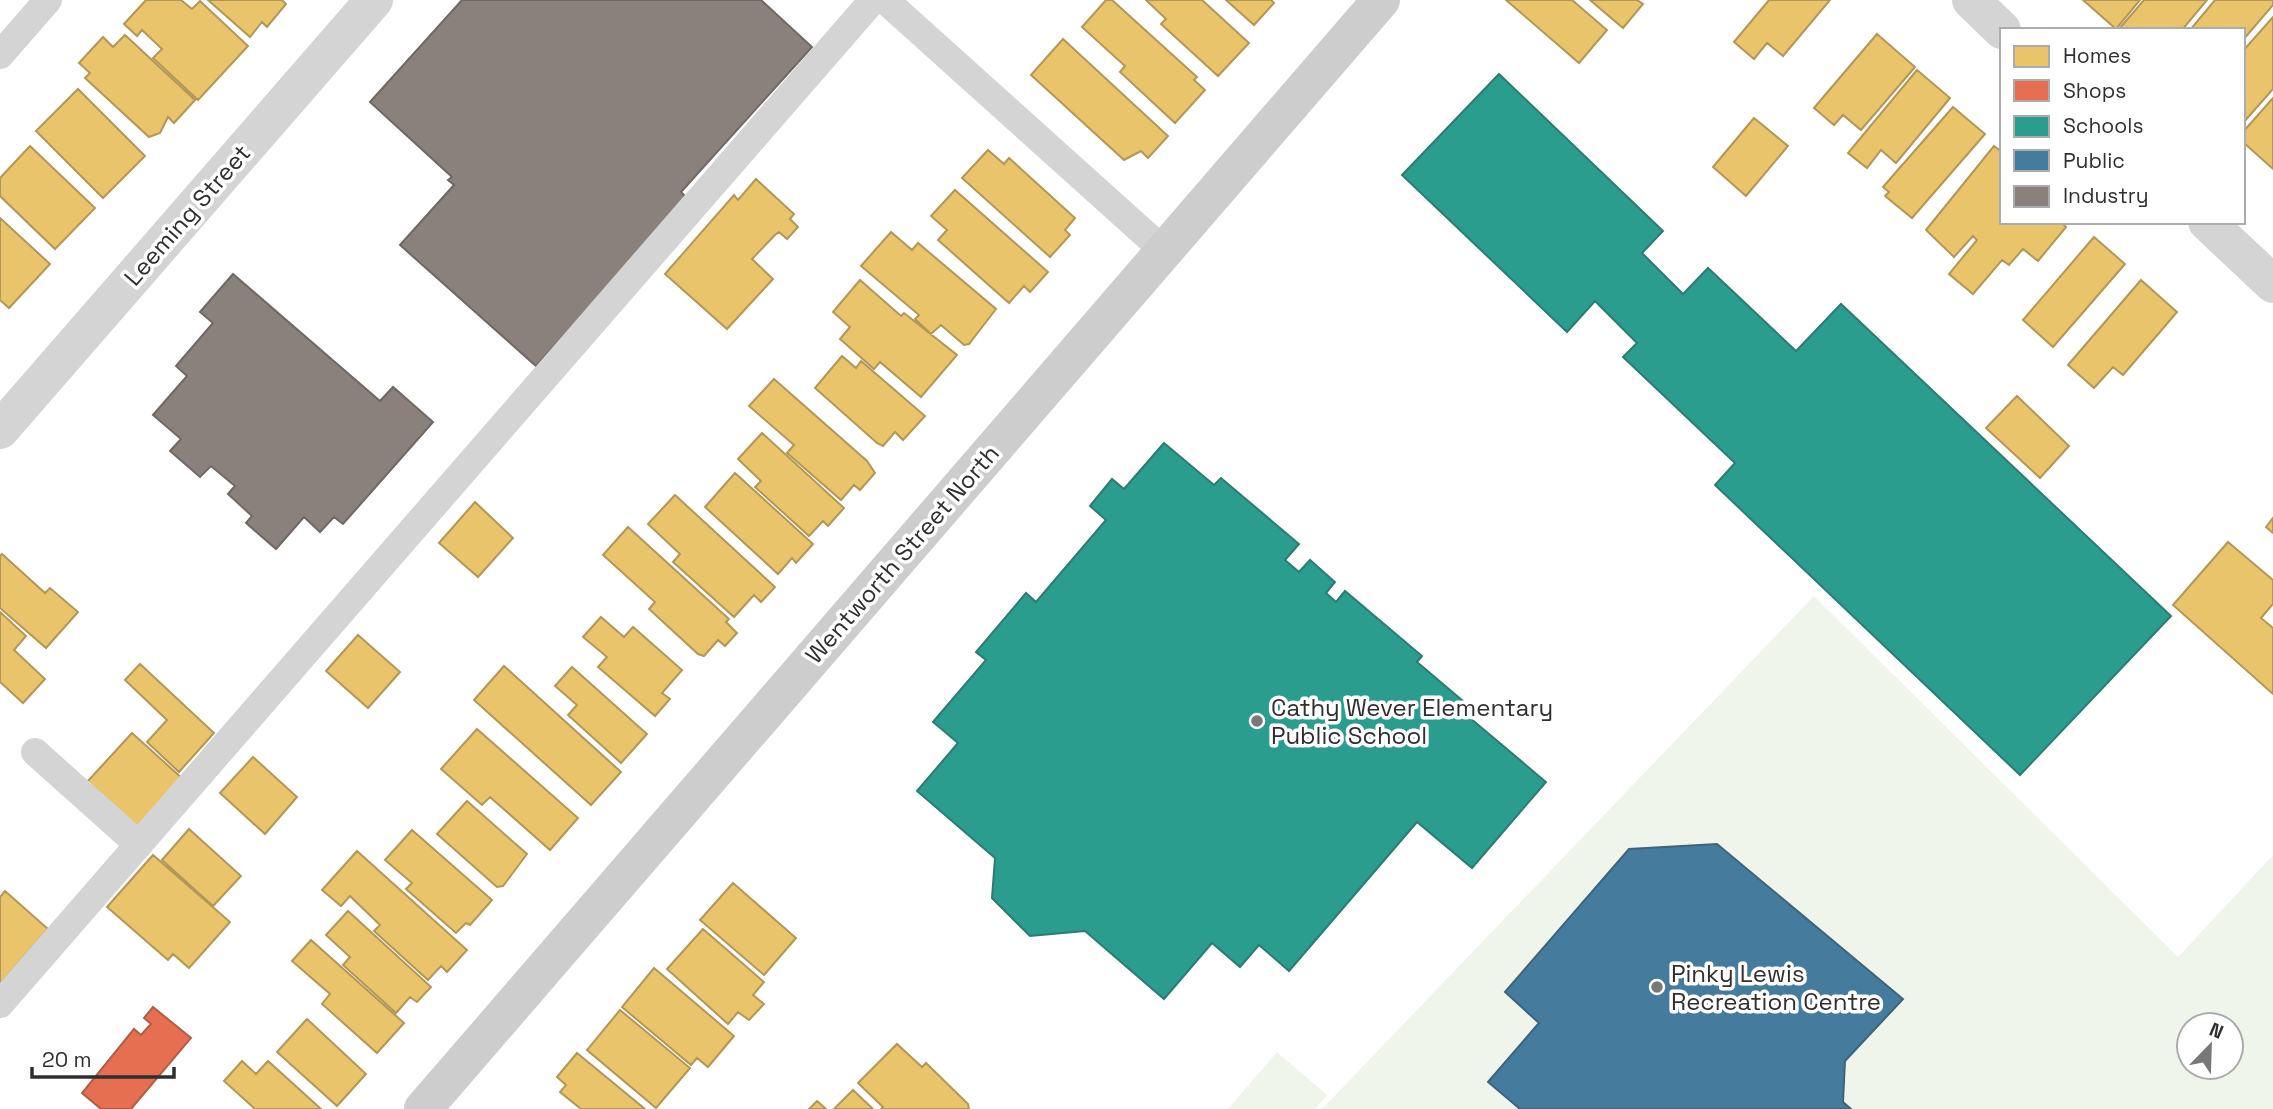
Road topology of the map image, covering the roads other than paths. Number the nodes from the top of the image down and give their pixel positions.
1 (48, 0) edge
2 (374, 0) edge
3 (873, 0) edge
4 (884, 0) edge
5 (1381, 0) edge
6 (1971, 0) edge
7 (2001, 28) edge
8 (0, 55) edge
9 (2209, 224) edge
10 (1164, 251) junction
11 (2273, 284) edge
12 (0, 430) edge
13 (35, 752) dead end
14 (139, 845) junction
15 (0, 1004) edge
16 (424, 1109) edge

1 - 8 lane
2 - 12 street, Leeming Street
3 - 14 lane
4 - 10 lane
5 - 10 main road, Wentworth Street North
6 - 7 street
9 - 11 street
10 - 16 main road, Wentworth Street North
13 - 14 lane
14 - 15 lane

